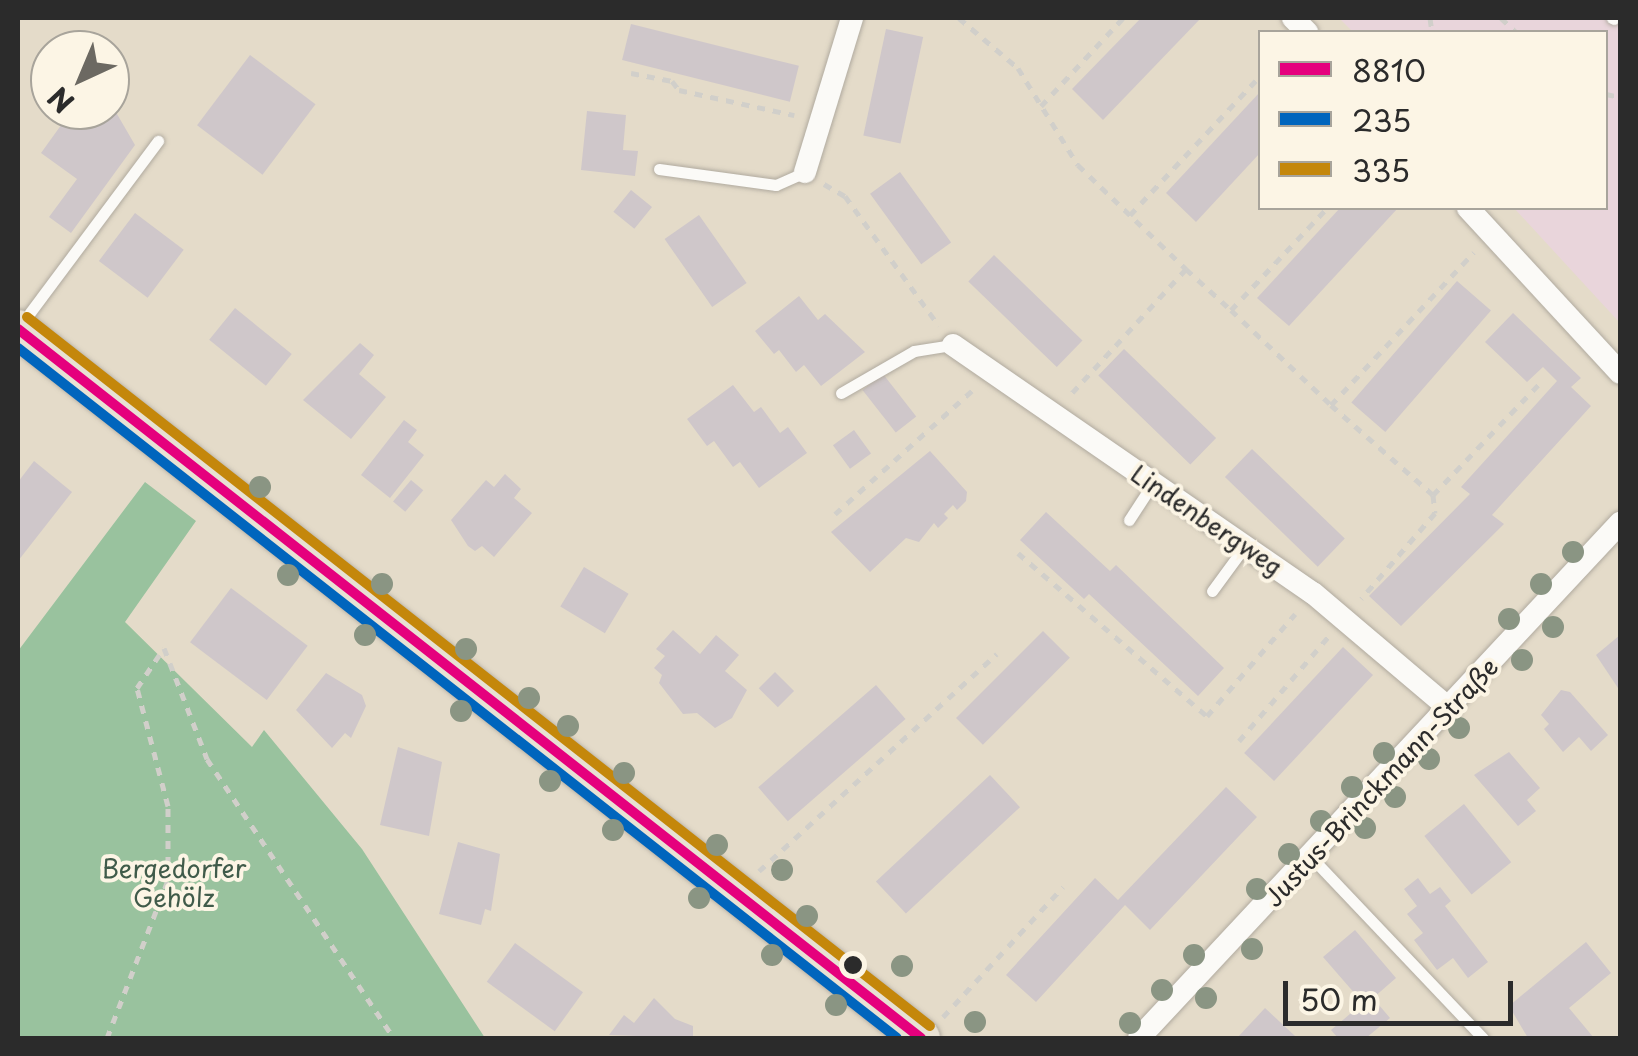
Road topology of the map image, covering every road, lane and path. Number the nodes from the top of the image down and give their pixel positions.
1 (852, 18) edge
2 (959, 18) edge
3 (1122, 18) edge
4 (630, 73) dead end
5 (1258, 78) edge
6 (1041, 106) junction
7 (821, 120) junction
8 (158, 141) dead end
9 (659, 169) dead end
10 (805, 172) junction
11 (1325, 210) edge
12 (1470, 210) edge
13 (1130, 215) junction
14 (1491, 233) junction
15 (1186, 269) junction
16 (1231, 310) junction
17 (18, 329) edge
18 (953, 345) junction
19 (992, 372) junction
20 (1620, 374) edge
21 (1539, 384) dead end
22 (841, 393) dead end
23 (1331, 405) junction
24 (1052, 414) junction
25 (1153, 483) junction
26 (1433, 496) junction
27 (835, 514) dead end
28 (1129, 520) dead end
29 (1620, 524) edge
30 (1245, 546) junction
31 (1018, 553) dead end
32 (1212, 590) dead end
33 (1313, 593) junction
34 (1344, 618) junction
35 (997, 654) dead end
36 (1450, 709) junction
37 (1239, 740) dead end
38 (1311, 856) junction
39 (1063, 887) dead end
40 (735, 893) junction
41 (929, 1032) edge
42 (107, 1038) edge
43 (394, 1038) edge
44 (1139, 1038) edge
45 (1483, 1038) edge

1 - 7 street
2 - 6 path
3 - 6 path
4 - 7 path
5 - 13 path
6 - 13 path
7 - 10 street
8 - 17 lane
9 - 10 lane
10 - 18 path
11 - 16 path
12 - 14 street
13 - 15 path
14 - 20 street
14 - 23 path
15 - 16 path
15 - 24 path
16 - 23 path
17 - 40 main road
18 - 19 street, Lindenbergweg
18 - 22 lane
19 - 24 street, Lindenbergweg
19 - 27 path
21 - 26 path
23 - 26 path
24 - 25 street, Lindenbergweg
25 - 28 lane
25 - 30 street, Lindenbergweg
26 - 34 path
29 - 36 street, Justus-Brinckmann-Straße
30 - 32 lane
30 - 33 street, Lindenbergweg
31 - 33 path
33 - 34 street, Lindenbergweg
34 - 36 street, Lindenbergweg
34 - 37 path
35 - 40 path
36 - 38 street, Justus-Brinckmann-Straße
38 - 44 street, Justus-Brinckmann-Straße
38 - 45 lane
39 - 41 path
40 - 41 main road
42 - 43 path

